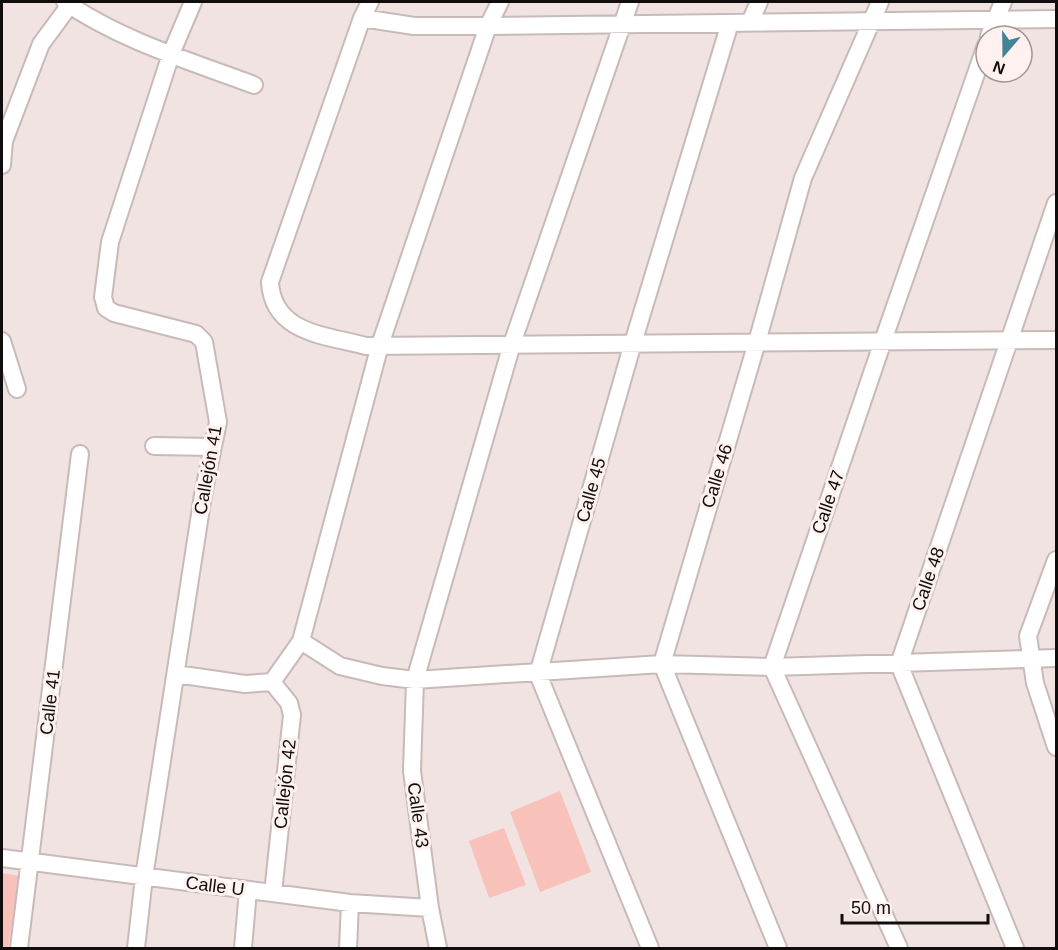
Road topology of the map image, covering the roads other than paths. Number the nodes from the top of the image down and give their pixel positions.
1 (193, 2) edge
2 (370, 2) edge
3 (500, 2) edge
4 (630, 2) edge
5 (759, 2) edge
6 (879, 2) edge
7 (1003, 2) edge
8 (69, 3) edge
9 (362, 18) junction
10 (1056, 20) edge
11 (870, 21) junction
12 (730, 22) junction
13 (750, 22) junction
14 (621, 24) junction
15 (994, 24) edge
16 (1024, 24) edge
17 (488, 26) junction
18 (974, 27) edge
19 (171, 54) junction
20 (974, 79) edge
21 (254, 85) dead end
22 (2, 165) edge
23 (1056, 203) edge
24 (1009, 340) junction
25 (1056, 340) edge
26 (2, 341) edge
27 (883, 341) junction
28 (757, 342) junction
29 (633, 343) junction
30 (512, 344) junction
31 (380, 345) junction
32 (17, 389) dead end
33 (154, 446) dead end
34 (213, 447) junction
35 (80, 454) dead end
36 (1056, 560) edge
37 (301, 641) junction
38 (1056, 658) edge
39 (1031, 659) junction
40 (662, 664) junction
41 (899, 664) junction
42 (772, 668) junction
43 (176, 674) junction
44 (538, 674) junction
45 (415, 680) junction
46 (272, 682) junction
47 (1056, 747) edge
48 (2, 858) edge
49 (31, 862) junction
50 (144, 877) junction
51 (248, 890) junction
52 (273, 893) junction
53 (350, 903) junction
54 (430, 908) junction
55 (19, 948) edge
56 (136, 948) edge
57 (243, 948) edge
58 (348, 948) edge
59 (438, 948) edge
60 (650, 948) edge
61 (778, 948) edge
62 (899, 948) edge
63 (1015, 948) edge

1 - 19 street, Callejón 41
2 - 9 street
3 - 17 street
4 - 14 street, Calle 43
5 - 13 street
6 - 11 street, Calle 46
7 - 15 street
8 - 19 street
8 - 22 street
9 - 17 street
9 - 31 street
10 - 16 street
11 - 13 street
11 - 18 street
11 - 28 street, Calle 46
12 - 13 street
12 - 14 street
12 - 29 street, Calle 45
14 - 17 street
14 - 30 street, Calle 43
17 - 31 street
19 - 21 street
19 - 34 street, Callejón 41
20 - 27 street, Calle 47
23 - 24 street, Calle 48
24 - 25 street
24 - 27 street
24 - 41 street, Calle 48
26 - 32 street
27 - 28 street
27 - 42 street, Calle 47
28 - 29 street
28 - 40 street, Calle 46
29 - 30 street
29 - 44 street, Calle 45
30 - 31 street
30 - 45 street, Calle 43
31 - 37 street
33 - 34 street
34 - 43 street, Callejón 41
35 - 49 street, Calle 41
36 - 39 street
37 - 45 street
37 - 46 street
38 - 39 street
39 - 41 street
39 - 47 street
40 - 42 street
40 - 44 street
40 - 61 street
41 - 42 street
41 - 63 street
42 - 62 street
43 - 46 street
43 - 50 street, Callejón 41
44 - 45 street
44 - 60 street
45 - 54 street, Calle 43
46 - 52 street, Callejón 42
48 - 49 street, Calle U
49 - 50 street, Calle U
49 - 55 street, Calle 41
50 - 51 street, Calle U
50 - 56 street, Callejón 41
51 - 52 street, Calle U
51 - 57 street
52 - 53 street, Calle U
53 - 54 street, Calle U
53 - 58 street
54 - 59 street, Calle 43

